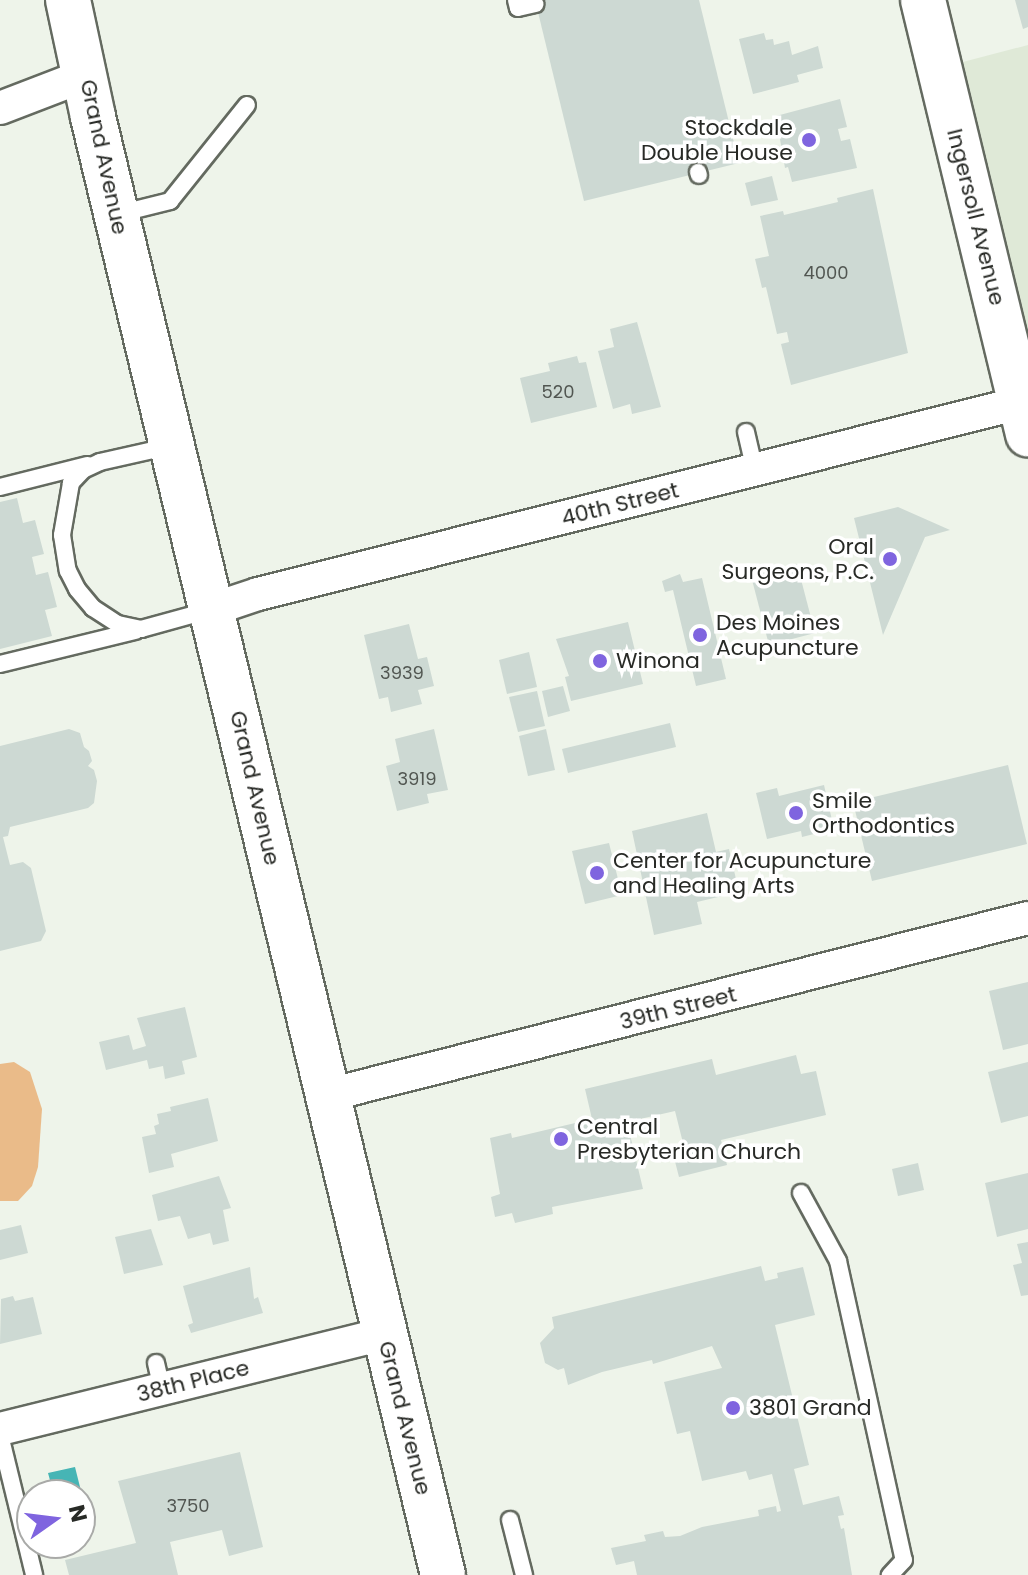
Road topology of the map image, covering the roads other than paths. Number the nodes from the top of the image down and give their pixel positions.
1 (68, 0) edge
2 (516, 0) edge
3 (923, 0) edge
4 (536, 4) dead end
5 (86, 75) junction
6 (247, 105) dead end
7 (0, 108) edge
8 (116, 214) junction
9 (1025, 413) edge
10 (746, 432) dead end
11 (172, 446) junction
12 (100, 462) junction
13 (755, 470) junction
14 (0, 487) edge
15 (213, 609) junction
16 (141, 629) junction
17 (0, 664) edge
18 (1028, 918) edge
19 (328, 1095) junction
20 (801, 1193) dead end
21 (385, 1334) junction
22 (0, 1432) edge
23 (510, 1520) dead end
24 (34, 1575) edge
25 (443, 1575) edge
26 (524, 1575) edge
27 (890, 1575) edge

1 - 5 main road, Grand Avenue
2 - 4 lane
3 - 9 main road, Ingersoll Avenue
5 - 7 street
5 - 8 main road, Grand Avenue
6 - 8 lane
8 - 11 main road, Grand Avenue
9 - 13 street, 40th Street
10 - 13 lane
11 - 12 lane
11 - 15 main road, Grand Avenue
12 - 14 lane
12 - 16 lane
13 - 15 street, 40th Street
15 - 16 lane
15 - 19 main road, Grand Avenue
16 - 17 lane
18 - 19 street, 39th Street
19 - 21 main road, Grand Avenue
20 - 27 lane
21 - 22 street, 38th Place
21 - 25 main road, Grand Avenue
22 - 24 lane
23 - 26 lane

